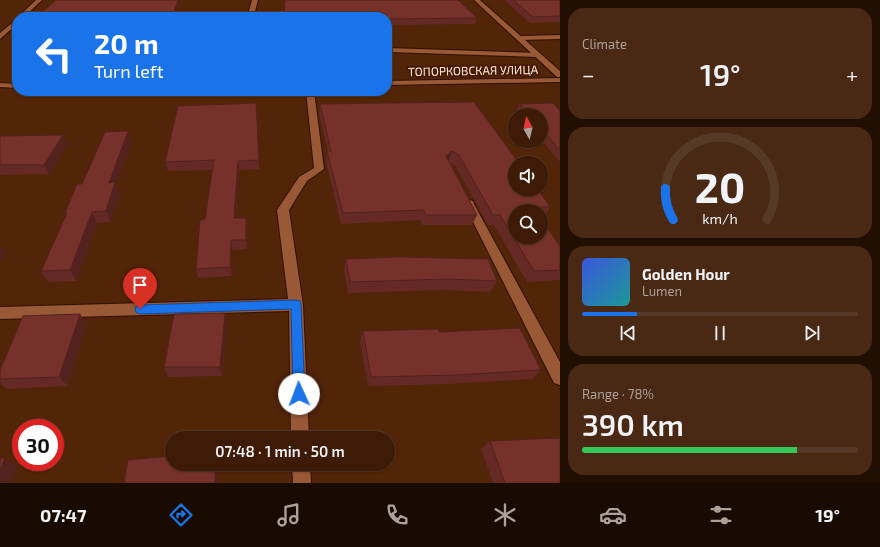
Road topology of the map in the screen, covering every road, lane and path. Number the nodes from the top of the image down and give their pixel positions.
1 (39, 0) edge
2 (255, 0) edge
3 (477, 0) edge
4 (26, 12) edge
5 (252, 12) edge
6 (12, 26) edge
7 (0, 37) edge
8 (560, 37) edge
9 (520, 38) junction
10 (392, 50) edge
11 (537, 55) junction
12 (560, 75) edge
13 (560, 80) edge
14 (392, 83) edge
15 (0, 85) edge
16 (12, 86) edge
17 (311, 96) edge
18 (464, 194) edge
19 (296, 304) junction
20 (0, 313) edge
21 (560, 378) edge
22 (300, 431) edge
23 (301, 471) edge
24 (302, 483) edge

1 - 4 street
2 - 5 street
3 - 9 street
6 - 7 street
8 - 9 street
9 - 11 street
10 - 11 street
11 - 12 street
13 - 14 street, ТОПОРКОВСКАЯ УЛИЦА
15 - 16 street
17 - 19 street
18 - 21 street
19 - 20 street
19 - 22 street
23 - 24 street

